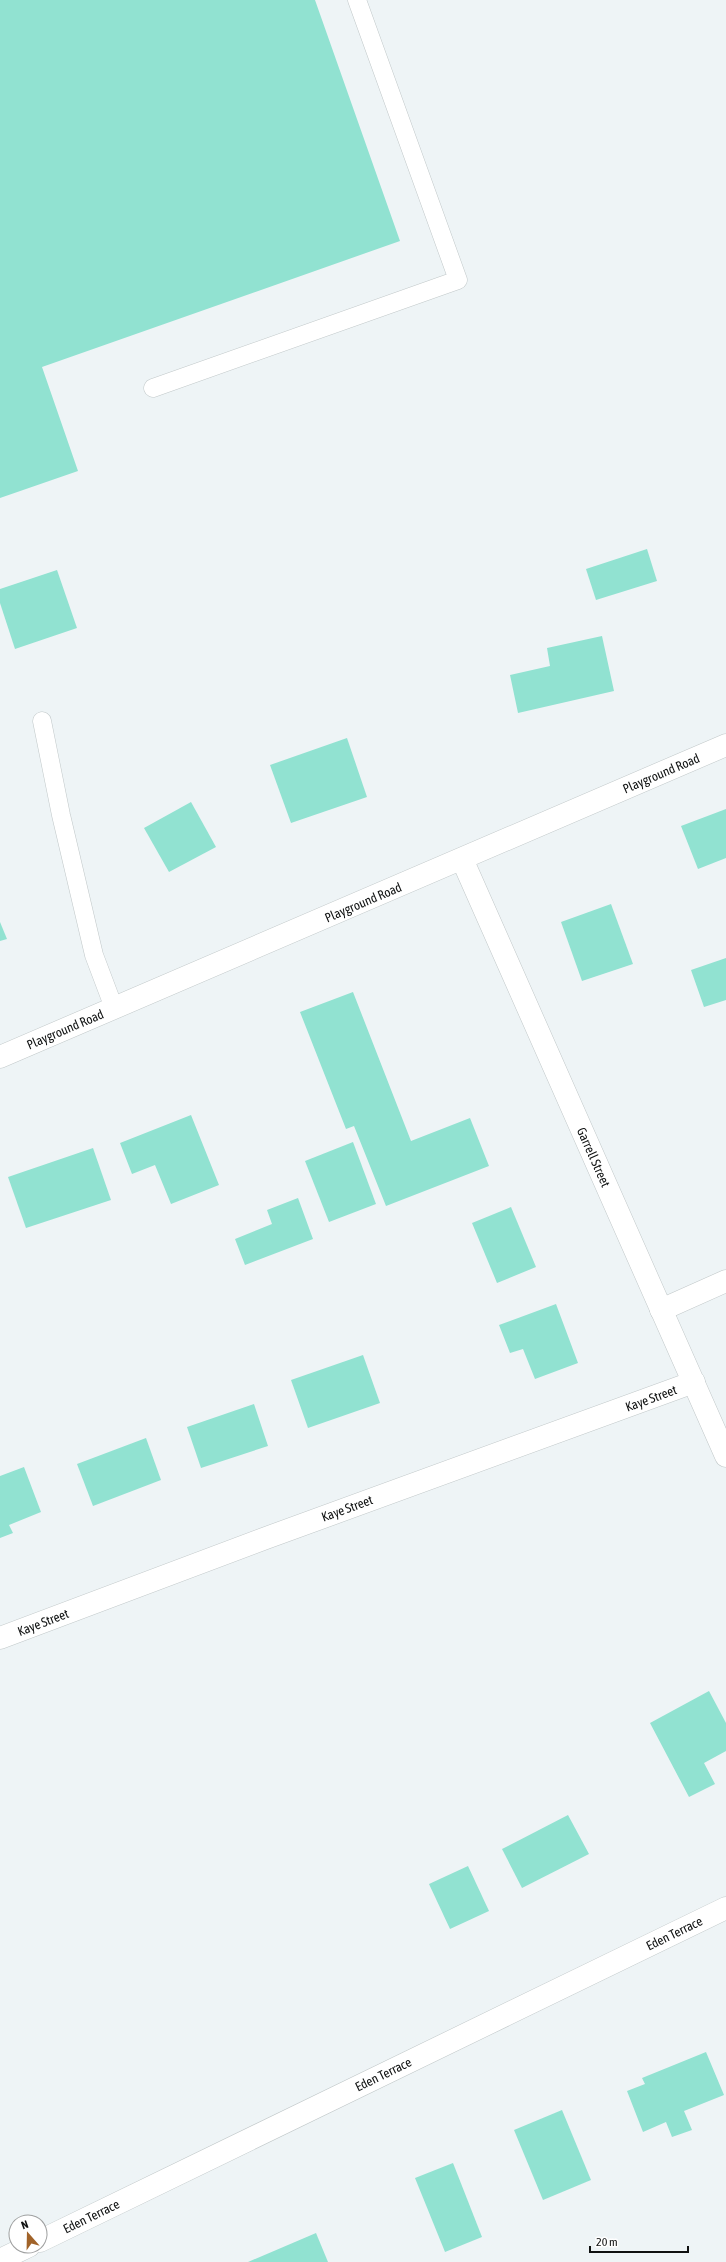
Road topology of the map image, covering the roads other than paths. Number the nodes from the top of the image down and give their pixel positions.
1 (357, 0) edge
2 (153, 388) dead end
3 (42, 721) dead end
4 (726, 745) edge
5 (462, 859) junction
6 (114, 1008) junction
7 (0, 1057) edge
8 (726, 1281) edge
9 (661, 1310) junction
10 (694, 1382) junction
11 (726, 1456) edge
12 (0, 1638) edge
13 (726, 1908) edge
14 (48, 2237) edge
15 (12, 2254) edge
16 (0, 2260) edge

1 - 2 lane
3 - 6 lane
4 - 5 street, Playground Road
5 - 6 street, Playground Road
5 - 9 street, Garrell Street
6 - 7 street, Playground Road
8 - 9 street
9 - 10 street, Garrell Street
10 - 11 street, Garrell Street
10 - 12 street, Kaye Street
13 - 14 street, Eden Terrace
15 - 16 street

